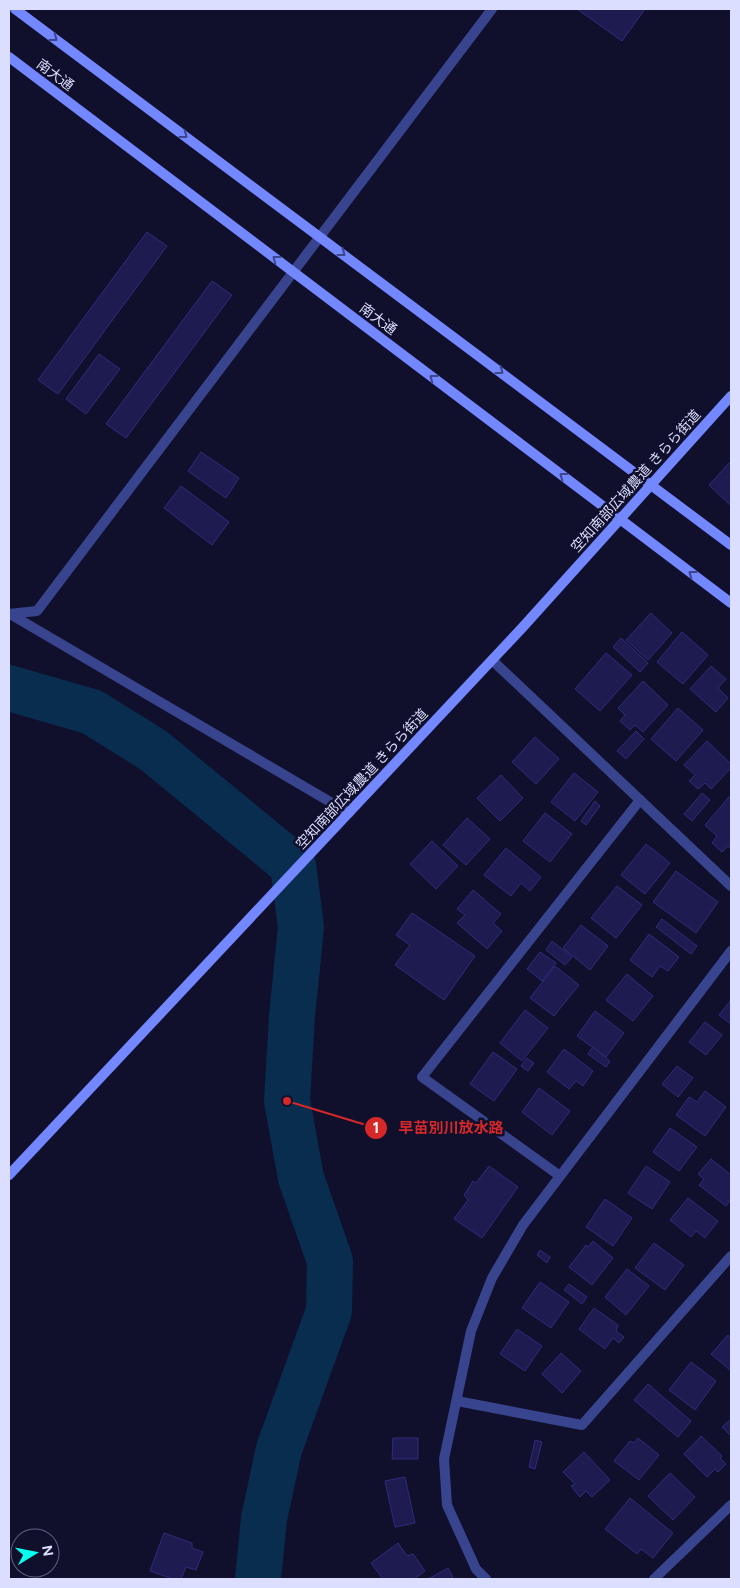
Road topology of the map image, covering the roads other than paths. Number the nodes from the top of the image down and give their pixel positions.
1 (14, 9) edge
2 (492, 9) edge
3 (9, 57) edge
4 (320, 236) junction
5 (293, 272) junction
6 (731, 396) edge
7 (653, 485) junction
8 (619, 519) junction
9 (731, 545) edge
10 (731, 603) edge
11 (9, 614) edge
12 (492, 660) junction
13 (640, 800) junction
14 (349, 813) junction
15 (731, 886) edge
16 (731, 951) edge
17 (9, 1175) edge
18 (560, 1176) junction
19 (731, 1256) edge
20 (457, 1401) junction
21 (731, 1505) edge
22 (486, 1579) edge
23 (654, 1579) edge

1 -> 4 main road, 南大通
2 - 4 street
5 -> 3 main road, 南大通
4 - 5 street
4 -> 7 main road, 南大通
8 -> 5 main road, 南大通
5 - 11 street
6 - 7 main road, 空知南部広域農道 きらら街道
7 - 8 main road, 空知南部広域農道 きらら街道
7 - 9 main road, 南大通
10 -> 8 main road, 南大通
8 - 12 main road, 空知南部広域農道 きらら街道
11 - 14 street
12 - 13 street
12 - 14 main road, 空知南部広域農道 きらら街道
13 - 15 street
13 - 18 street
14 - 17 main road, 空知南部広域農道 きらら街道
16 - 18 street
18 - 20 street
19 - 20 street
20 - 22 street
21 - 23 street

